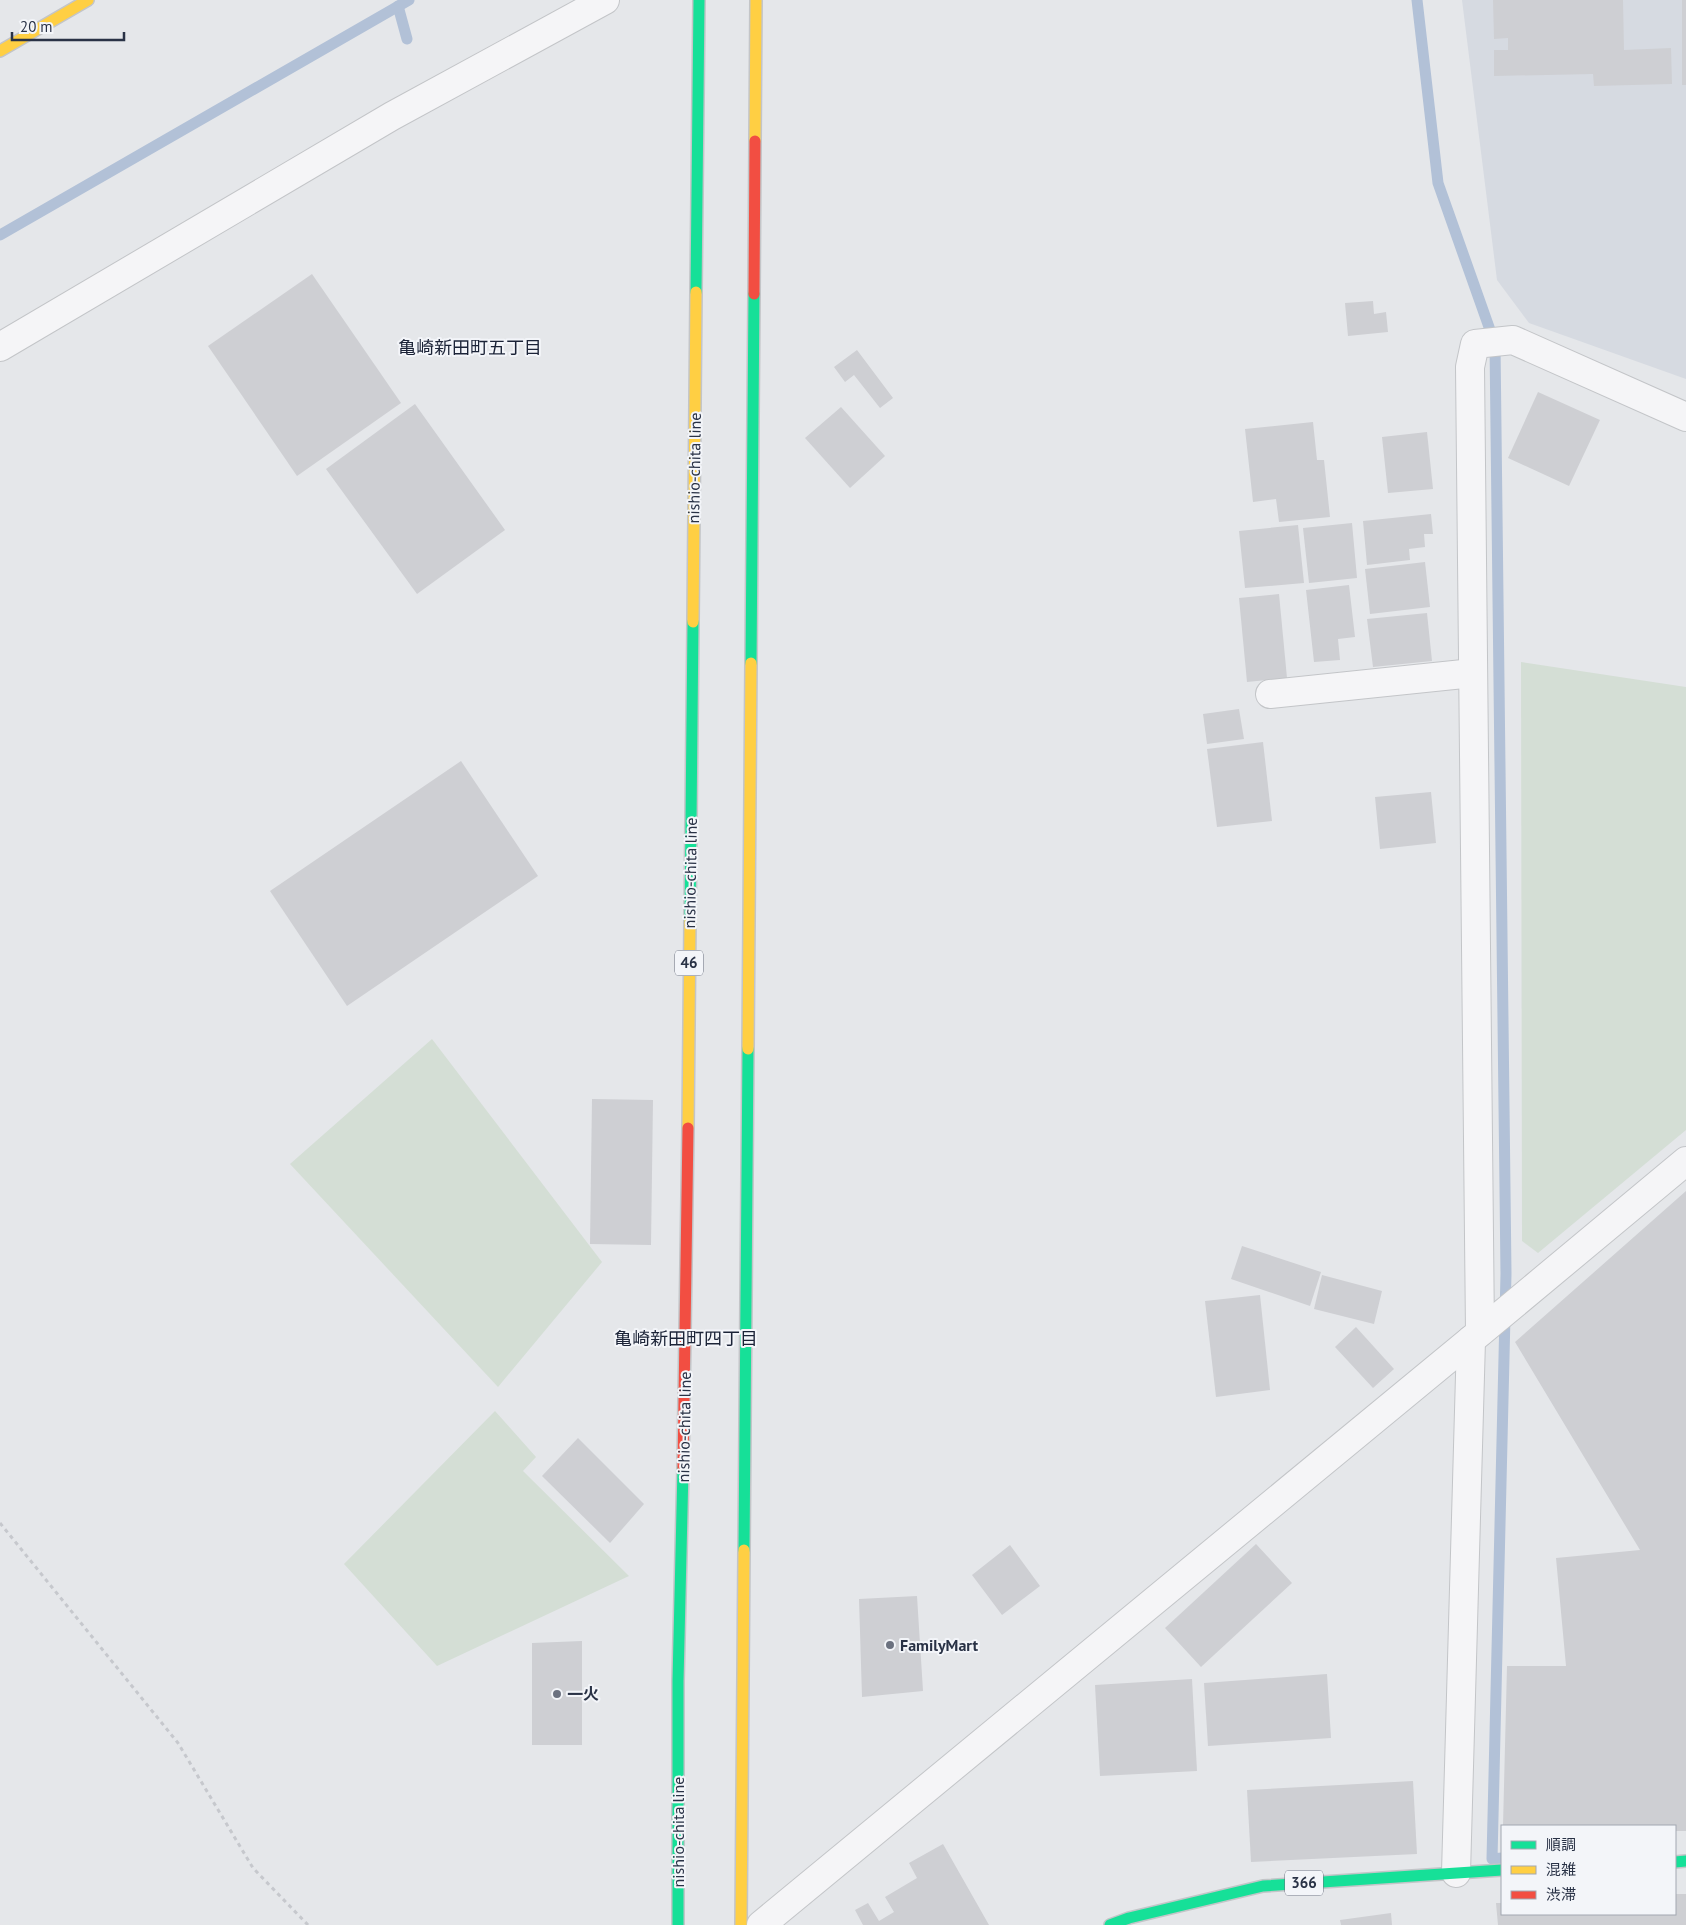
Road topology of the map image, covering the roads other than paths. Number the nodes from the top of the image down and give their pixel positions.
1 (88, 0) edge
2 (605, 0) edge
3 (699, 0) edge
4 (756, 0) edge
5 (0, 51) edge
6 (0, 347) edge
7 (1686, 417) edge
8 (1473, 673) junction
9 (1270, 694) dead end
10 (1686, 1161) edge
11 (1478, 1334) junction
12 (1501, 1870) edge
13 (1456, 1873) junction
14 (678, 1925) edge
15 (740, 1925) edge
16 (761, 1925) edge
17 (1110, 1925) edge

1 - 5 main road
2 - 6 street
3 - 14 main road, nishio-chita line / 46
4 - 15 main road
7 - 8 street
8 - 9 street
8 - 11 street
10 - 11 street
11 - 13 street
11 - 16 street
12 - 13 main road, 366
13 - 17 main road, 366

